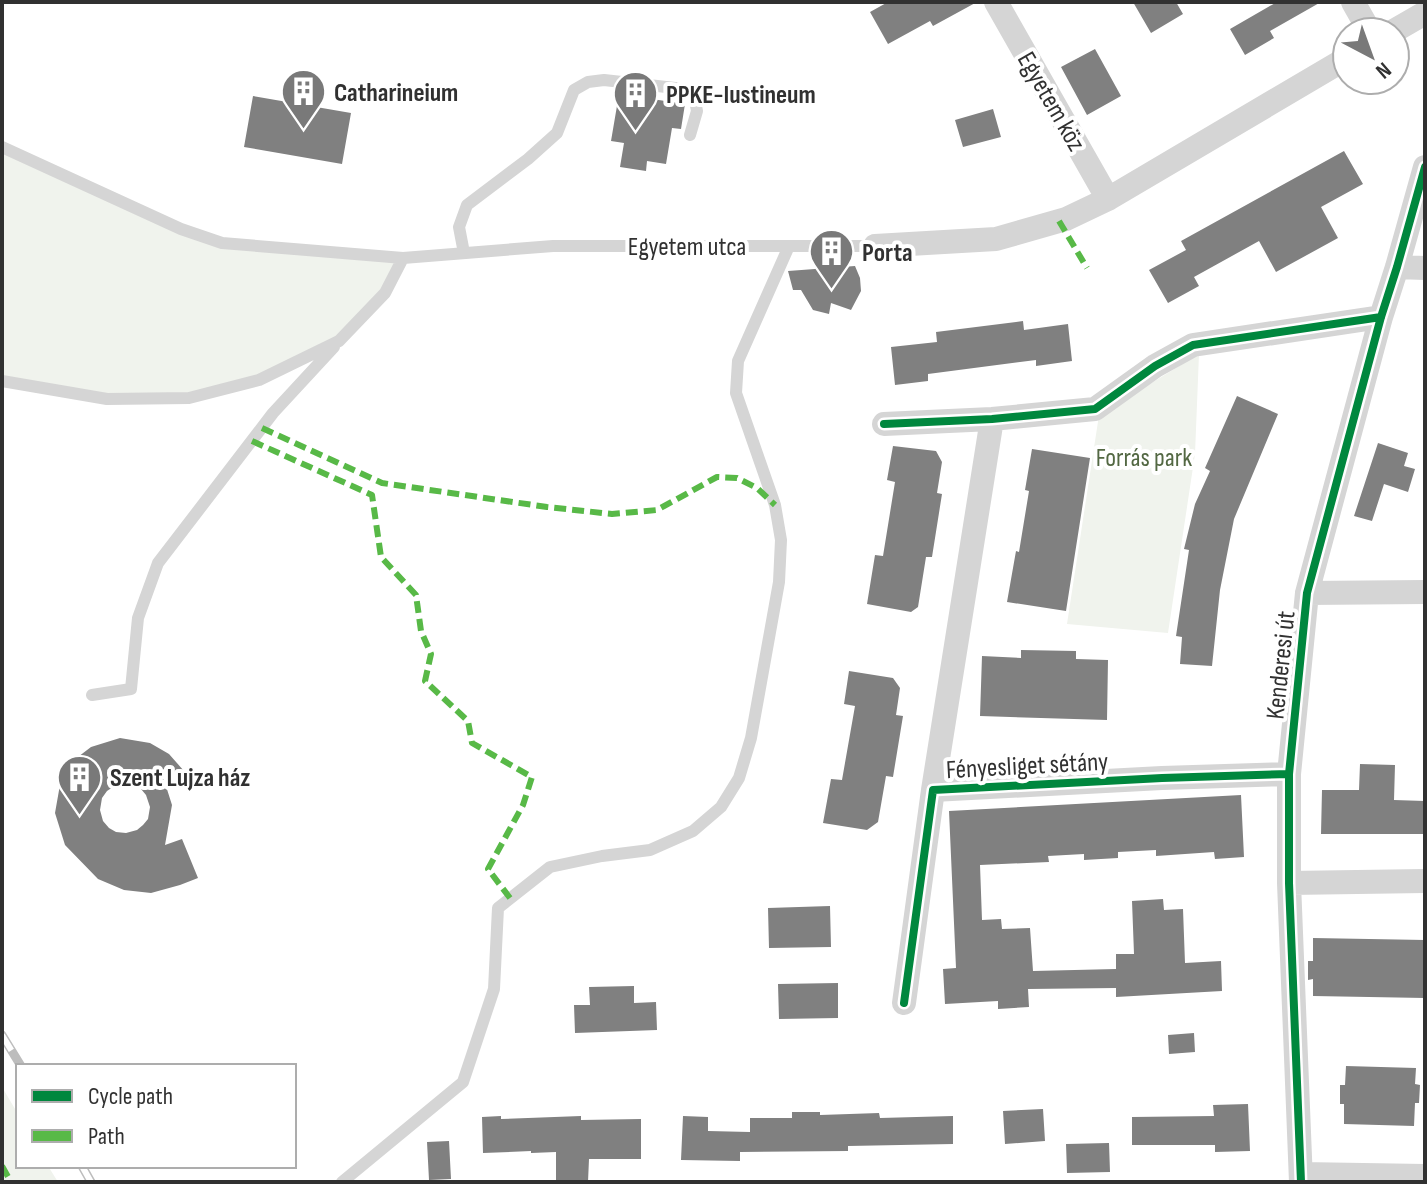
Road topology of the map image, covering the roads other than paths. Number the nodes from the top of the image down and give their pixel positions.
1 (996, 2) edge
2 (1331, 67) edge
3 (690, 135) dead end
4 (2, 147) edge
5 (1425, 167) edge
6 (1108, 199) junction
7 (789, 246) junction
8 (875, 246) joint
9 (464, 253) junction
10 (403, 258) junction
11 (1397, 267) junction
12 (1425, 268) edge
13 (1381, 317) junction
14 (339, 341) junction
15 (2, 381) edge
16 (992, 419) junction
17 (884, 424) dead end
18 (1425, 592) edge
19 (1307, 593) junction
20 (92, 695) dead end
21 (1289, 774) junction
22 (933, 790) junction
23 (1425, 881) edge
24 (1289, 883) junction
25 (904, 1003) dead end
26 (1425, 1176) edge
27 (1301, 1178) edge
28 (342, 1182) edge

1 - 6 street, Egyetem köz
2 - 6 street, Egyetem utca
3 - 9 lane
4 - 10 lane, Egyetem utca
5 - 11 street, Kenderesi út
6 - 8 street, Egyetem utca
7 - 8 lane, Egyetem utca
7 - 9 lane, Egyetem utca
7 - 28 lane
9 - 10 lane, Egyetem utca
10 - 14 lane
11 - 12 street
11 - 13 street, Kenderesi út
13 - 16 street
13 - 19 street, Kenderesi út
14 - 15 lane
14 - 20 lane
16 - 17 street
16 - 22 street, Fényesliget sétány
18 - 19 street
19 - 21 street, Kenderesi út
21 - 22 street, Fényesliget sétány
21 - 24 street, Kenderesi út
22 - 25 street, Fényesliget sétány
23 - 24 street
24 - 27 street, Kenderesi út
26 - 27 street

